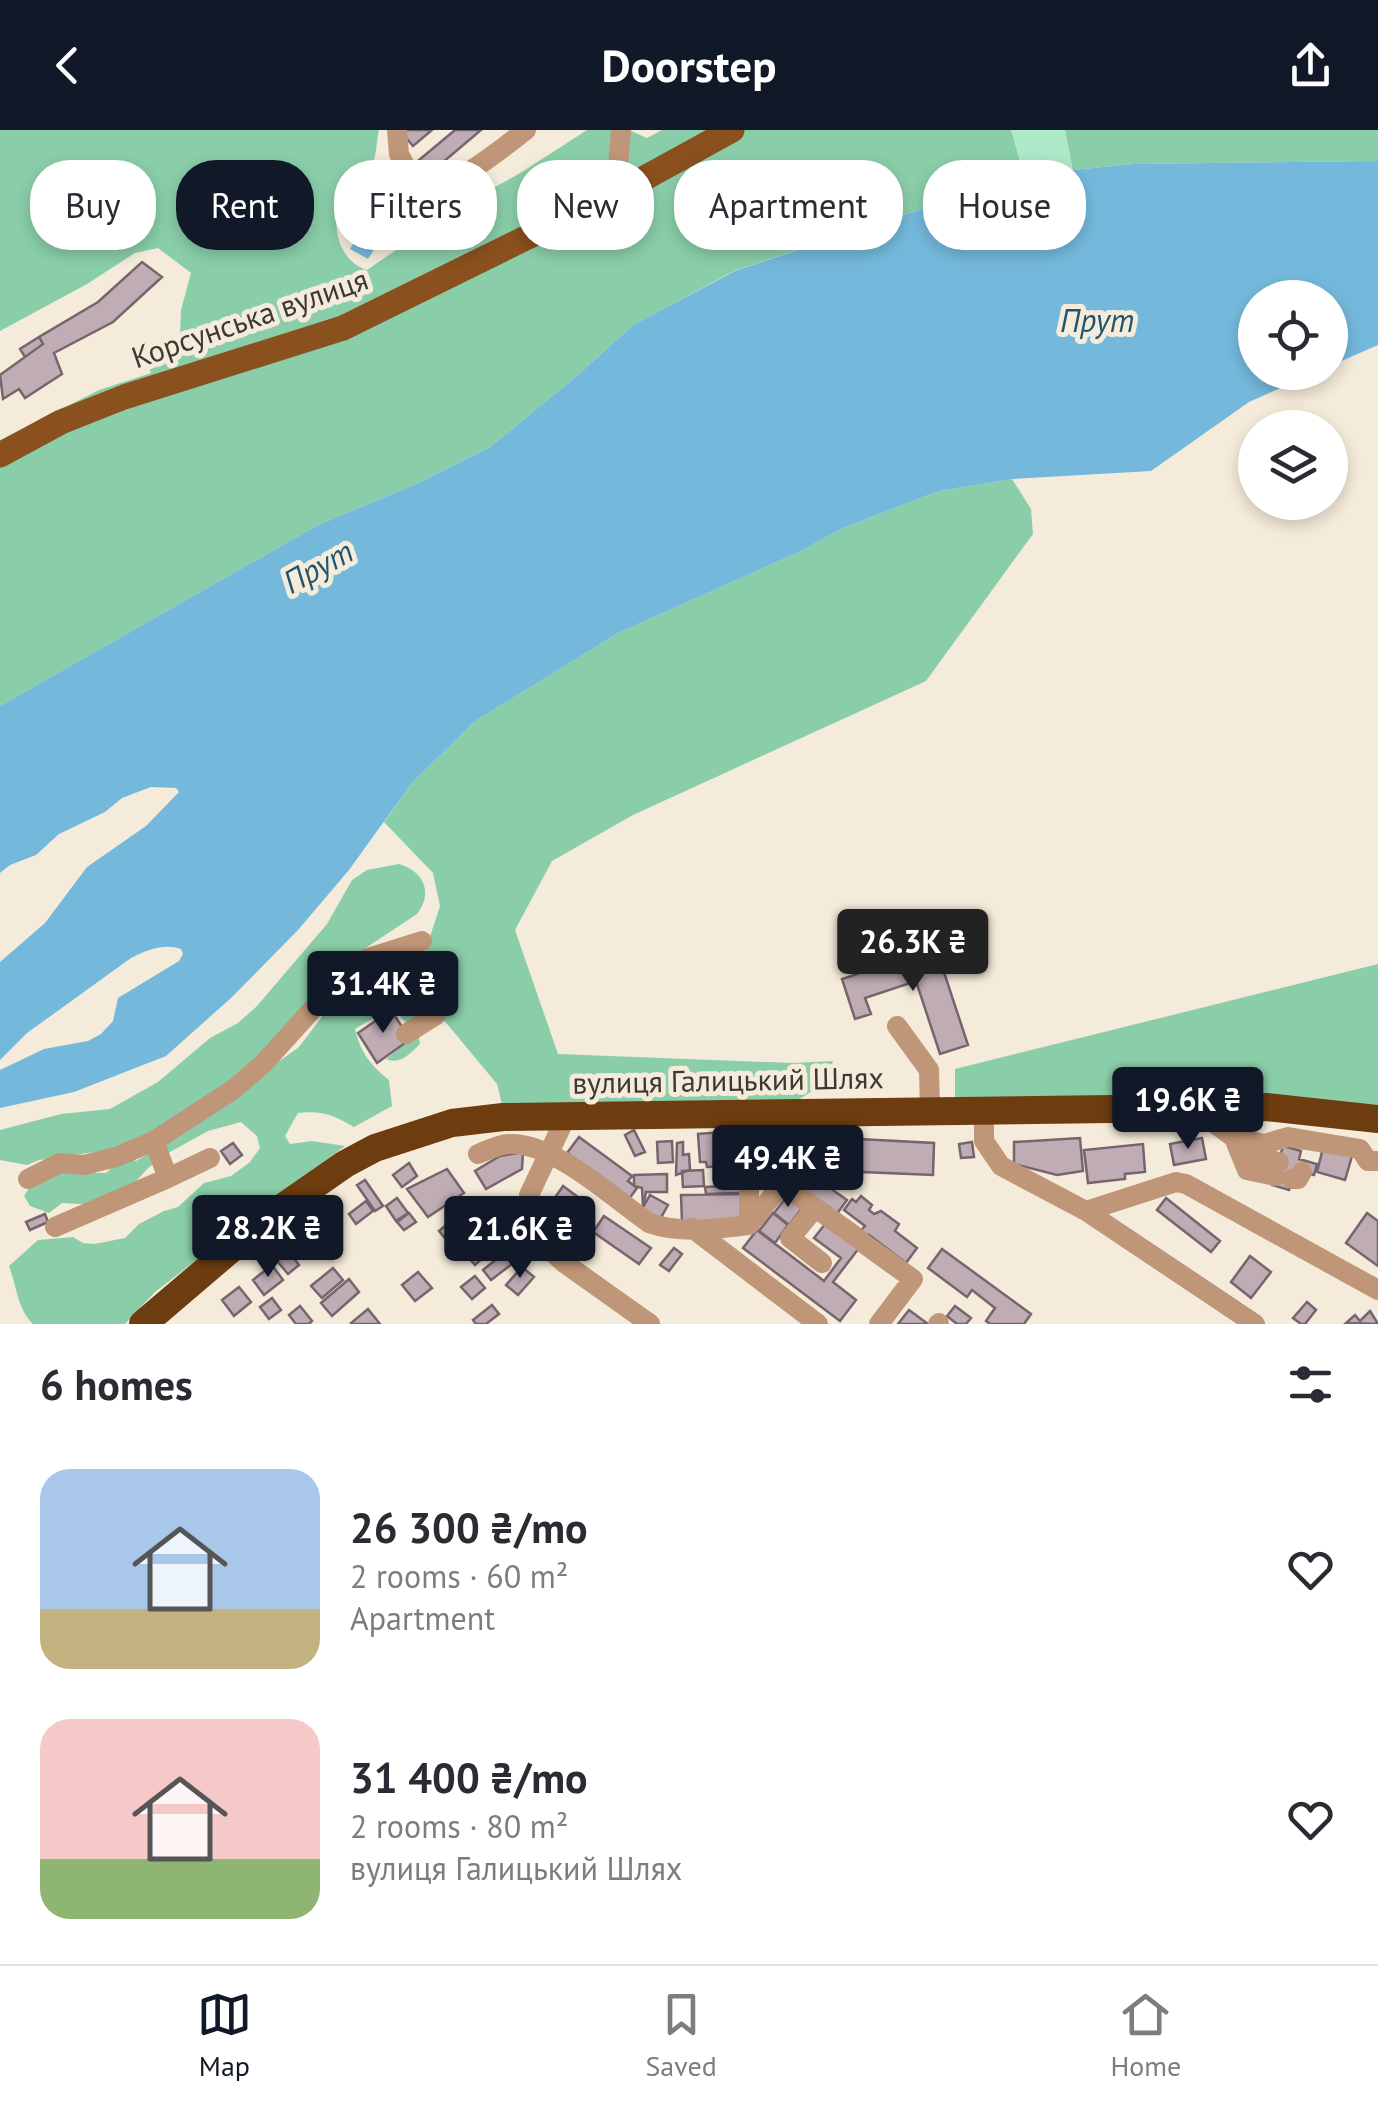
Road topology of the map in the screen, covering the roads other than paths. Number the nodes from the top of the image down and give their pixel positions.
1 (397, 130) edge
2 (526, 130) edge
3 (620, 130) edge
4 (732, 130) edge
5 (618, 160) edge
6 (654, 172) edge
7 (517, 242) edge
8 (0, 456) edge
9 (422, 941) dead end
10 (436, 1015) dead end
11 (897, 1026) dead end
12 (406, 1034) dead end
13 (1193, 1108) junction
14 (930, 1110) junction
15 (984, 1110) junction
16 (566, 1116) junction
17 (1378, 1119) edge
18 (1233, 1137) junction
19 (154, 1141) junction
20 (548, 1152) junction
21 (478, 1154) dead end
22 (1369, 1155) edge
23 (749, 1157) dead end
24 (1297, 1157) junction
25 (210, 1158) dead end
26 (168, 1178) junction
27 (28, 1179) dead end
28 (815, 1208) junction
29 (1086, 1211) junction
30 (749, 1224) junction
31 (54, 1227) dead end
32 (692, 1228) junction
33 (822, 1263) dead end
34 (1378, 1290) edge
35 (144, 1324) edge
36 (650, 1324) edge
37 (818, 1324) edge
38 (879, 1324) edge
39 (1255, 1324) edge

1 - 2 street
3 - 5 street
4 - 6 main road, Корсунська вулиця
7 - 8 main road, Корсунська вулиця
9 - 19 street
10 - 12 street
11 - 14 street
13 - 15 highway, вулиця Галицький Шлях
13 - 18 street
13 - 24 highway, вулиця Галицький Шлях
14 - 15 highway, вулиця Галицький Шлях
14 - 16 highway, вулиця Галицький Шлях
15 - 29 street
16 - 20 street
16 - 35 highway, вулиця Галицький Шлях
17 - 24 highway, вулиця Галицький Шлях
18 - 24 street
18 - 24 street
19 - 26 street
19 - 27 street
20 - 21 street
20 - 32 street
20 - 36 street
22 - 24 street
23 - 30 street
25 - 26 street
26 - 31 street
28 - 30 street
28 - 33 street
28 - 38 street
29 - 34 street
29 - 39 street
30 - 32 street
32 - 37 street

